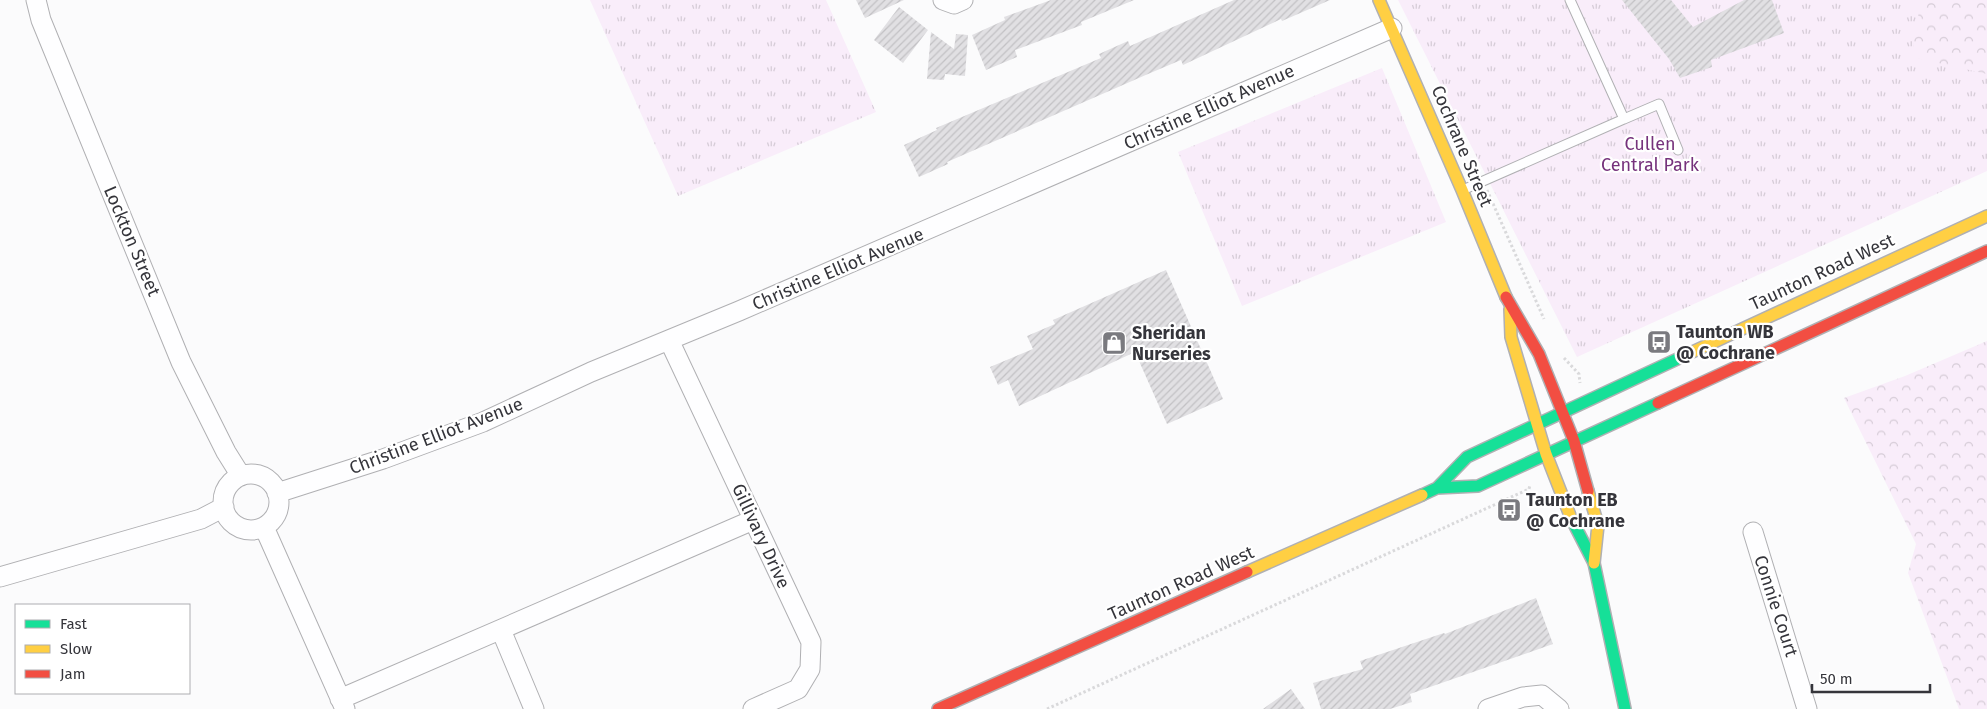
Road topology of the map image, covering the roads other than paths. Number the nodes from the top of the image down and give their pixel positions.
1 (20, 0) edge
2 (36, 0) edge
3 (943, 0) edge
4 (963, 0) edge
5 (1379, 0) edge
6 (1570, 0) edge
7 (1392, 28) junction
8 (1624, 118) junction
9 (1678, 150) dead end
10 (1462, 190) junction
11 (1987, 216) edge
12 (1987, 250) edge
13 (1510, 306) junction
14 (669, 340) junction
15 (1561, 412) junction
16 (1537, 423) junction
17 (1574, 442) junction
18 (1546, 454) junction
19 (241, 476) junction
20 (1437, 488) junction
21 (277, 493) junction
22 (224, 507) junction
23 (754, 520) junction
24 (264, 528) junction
25 (1752, 532) dead end
26 (1594, 563) junction
27 (0, 577) edge
28 (501, 630) junction
29 (342, 704) edge
30 (534, 709) edge
31 (753, 709) edge
32 (938, 709) edge
33 (1488, 709) edge
34 (1558, 709) edge
35 (1625, 709) edge
36 (1807, 709) edge

1 - 2 street
2 - 19 street, Lockton Street
3 - 4 street
5 - 7 main road, Cochrane Street
6 - 8 lane
7 - 10 main road, Cochrane Street
7 - 14 street, Christine Elliot Avenue
8 - 9 lane
8 - 10 lane
10 - 13 main road, Cochrane Street
11 - 15 main road, Taunton Road West
12 - 17 main road, Taunton Road West
13 - 15 main road, Cochrane Street
13 - 16 main road, Cochrane Street
14 - 21 street, Christine Elliot Avenue
14 - 23 street, Gillivary Drive
15 - 16 main road, Taunton Road West
15 - 17 main road, Cochrane Street
16 - 18 main road, Cochrane Street
16 - 20 main road, Taunton Road West
17 - 18 main road, Taunton Road West
17 - 26 main road, Cochrane Street
18 - 20 main road, Taunton Road West
18 - 26 main road, Cochrane Street
19 - 21 street
19 - 22 street
20 - 32 main road, Taunton Road West
21 - 24 street
22 - 24 street
22 - 27 street
23 - 28 street
23 - 31 street, Gillivary Drive
24 - 29 street
25 - 36 street, Connie Court
26 - 35 main road, Cochrane Street
28 - 29 street
28 - 30 street
33 - 34 street

